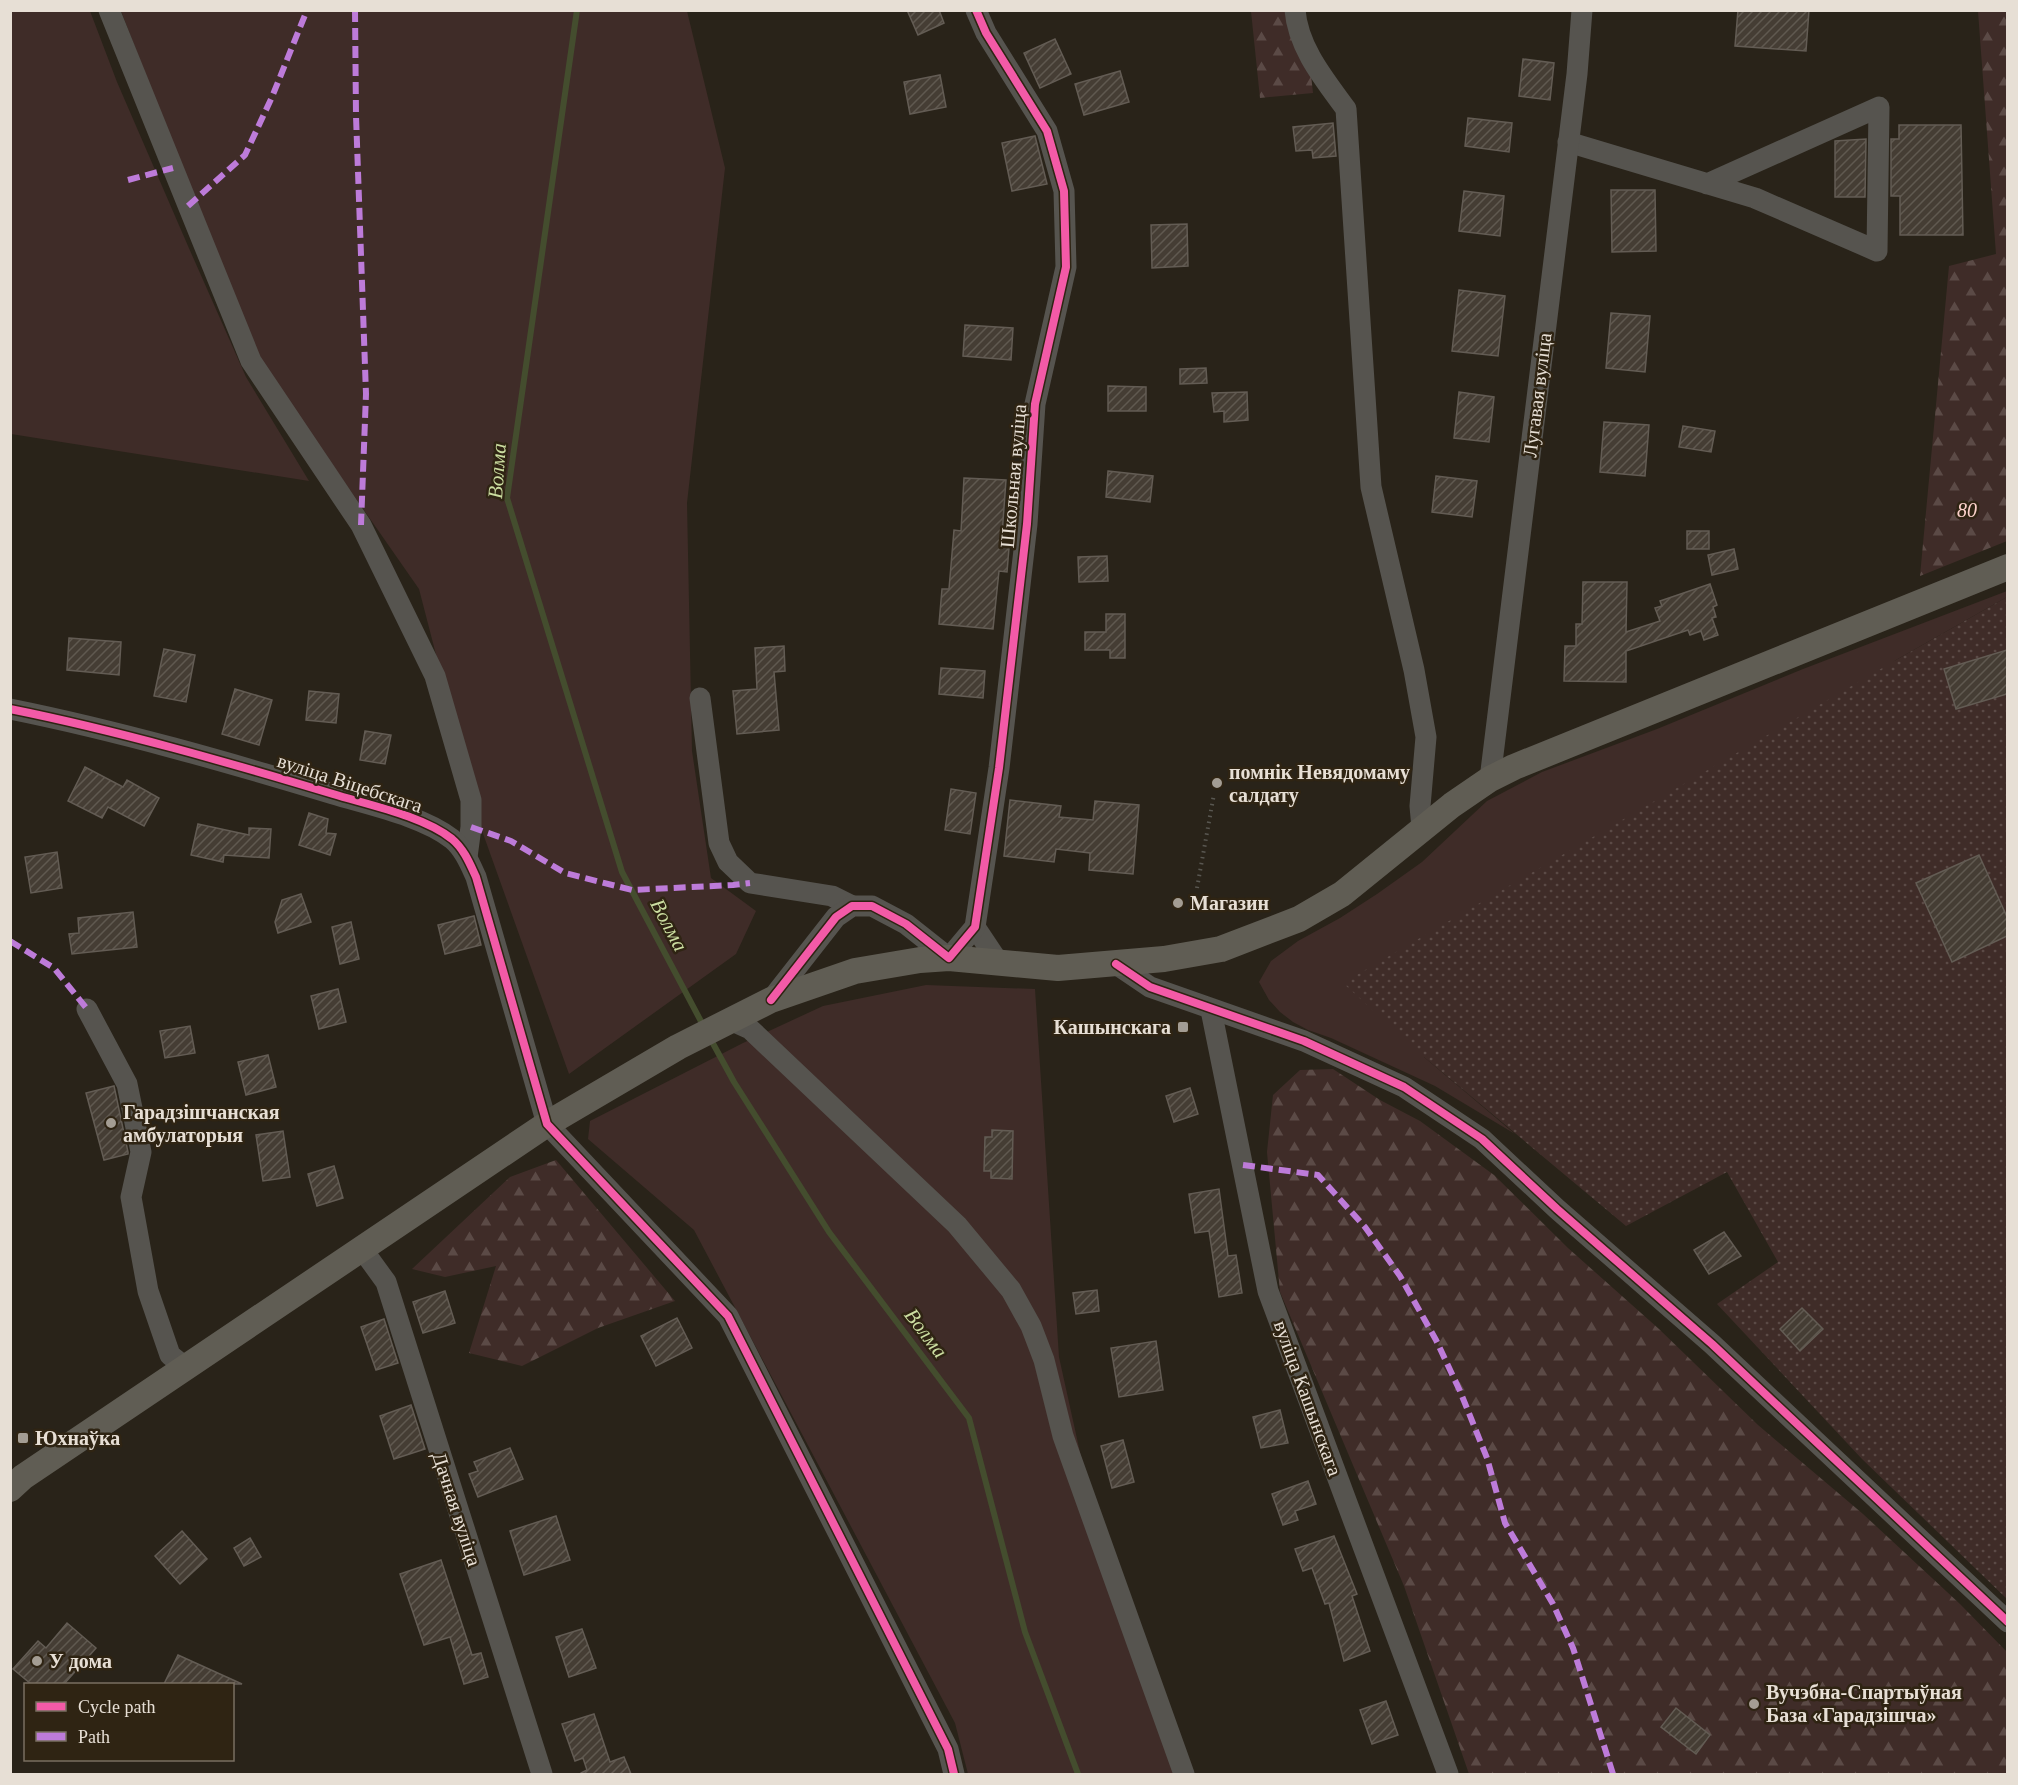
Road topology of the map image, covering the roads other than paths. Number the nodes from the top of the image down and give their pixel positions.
1 (109, 10) edge
2 (976, 10) edge
3 (1295, 10) edge
4 (1582, 10) edge
5 (1568, 142) junction
6 (1707, 184) junction
7 (2007, 567) edge
8 (700, 698) dead end
9 (10, 709) edge
10 (1490, 779) junction
11 (1422, 828) junction
12 (467, 857) junction
13 (852, 906) junction
14 (975, 927) junction
15 (949, 958) junction
16 (999, 963) junction
17 (1116, 964) junction
18 (771, 1000) junction
19 (87, 1009) dead end
20 (1211, 1010) junction
21 (730, 1020) junction
22 (547, 1124) junction
23 (362, 1249) junction
24 (184, 1367) junction
25 (15, 1477) edge
26 (2007, 1622) edge
27 (542, 1774) edge
28 (954, 1774) edge
29 (1184, 1774) edge
30 (1448, 1774) edge

1 - 12 street
2 - 14 street, Школьная вуліца
3 - 11 street
4 - 5 street, Лугавая вуліца
5 - 6 street
5 - 10 street, Лугавая вуліца
6 - 6 street
7 - 10 main road
8 - 13 street
9 - 12 street, вуліца Віцебскага
10 - 11 main road
11 - 17 main road
12 - 22 street, вуліца Віцебскага
13 - 15 street
13 - 18 street
14 - 15 street
14 - 16 street
15 - 16 main road
15 - 18 main road
16 - 17 main road
17 - 20 street
18 - 21 main road
19 - 24 street
20 - 26 street
20 - 30 street, вуліца Кашынскага
21 - 22 main road
21 - 29 street
22 - 23 main road
22 - 28 street
23 - 24 main road
23 - 27 street, Дачная вуліца
24 - 25 main road

